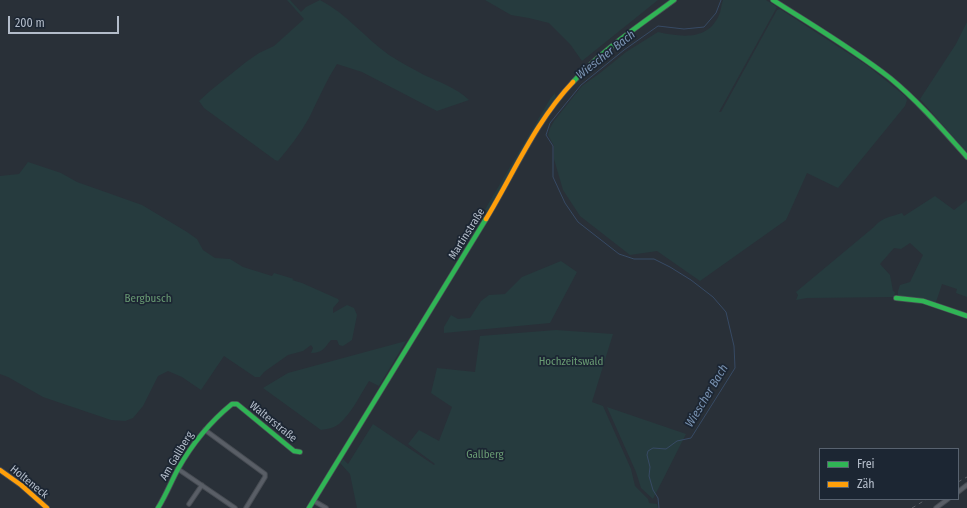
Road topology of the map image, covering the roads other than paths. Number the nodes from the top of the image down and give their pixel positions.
1 (674, 0) edge
2 (773, 0) edge
3 (967, 157) edge
4 (896, 298) dead end
5 (967, 316) edge
6 (235, 403) joint
7 (205, 430) junction
8 (300, 452) dead end
9 (178, 469) junction
10 (0, 470) edge
11 (202, 485) junction
12 (967, 485) edge
13 (959, 491) edge
14 (947, 500) edge
15 (314, 501) junction
16 (189, 504) dead end
17 (47, 508) edge
18 (158, 508) edge
19 (235, 508) edge
20 (246, 508) edge
21 (309, 508) edge
22 (326, 508) edge
23 (936, 508) edge

1 - 15 street, Martinstraße
2 - 3 street
4 - 5 street
6 - 7 street, Am Gallberg
6 - 8 street, Walterstraße
7 - 9 street, Am Gallberg
7 - 20 street
9 - 11 street
9 - 18 street, Am Gallberg
10 - 17 street, Holteneck
11 - 16 street
11 - 19 street
12 - 13 street
14 - 23 street
15 - 21 street, Martinstraße
15 - 22 street

